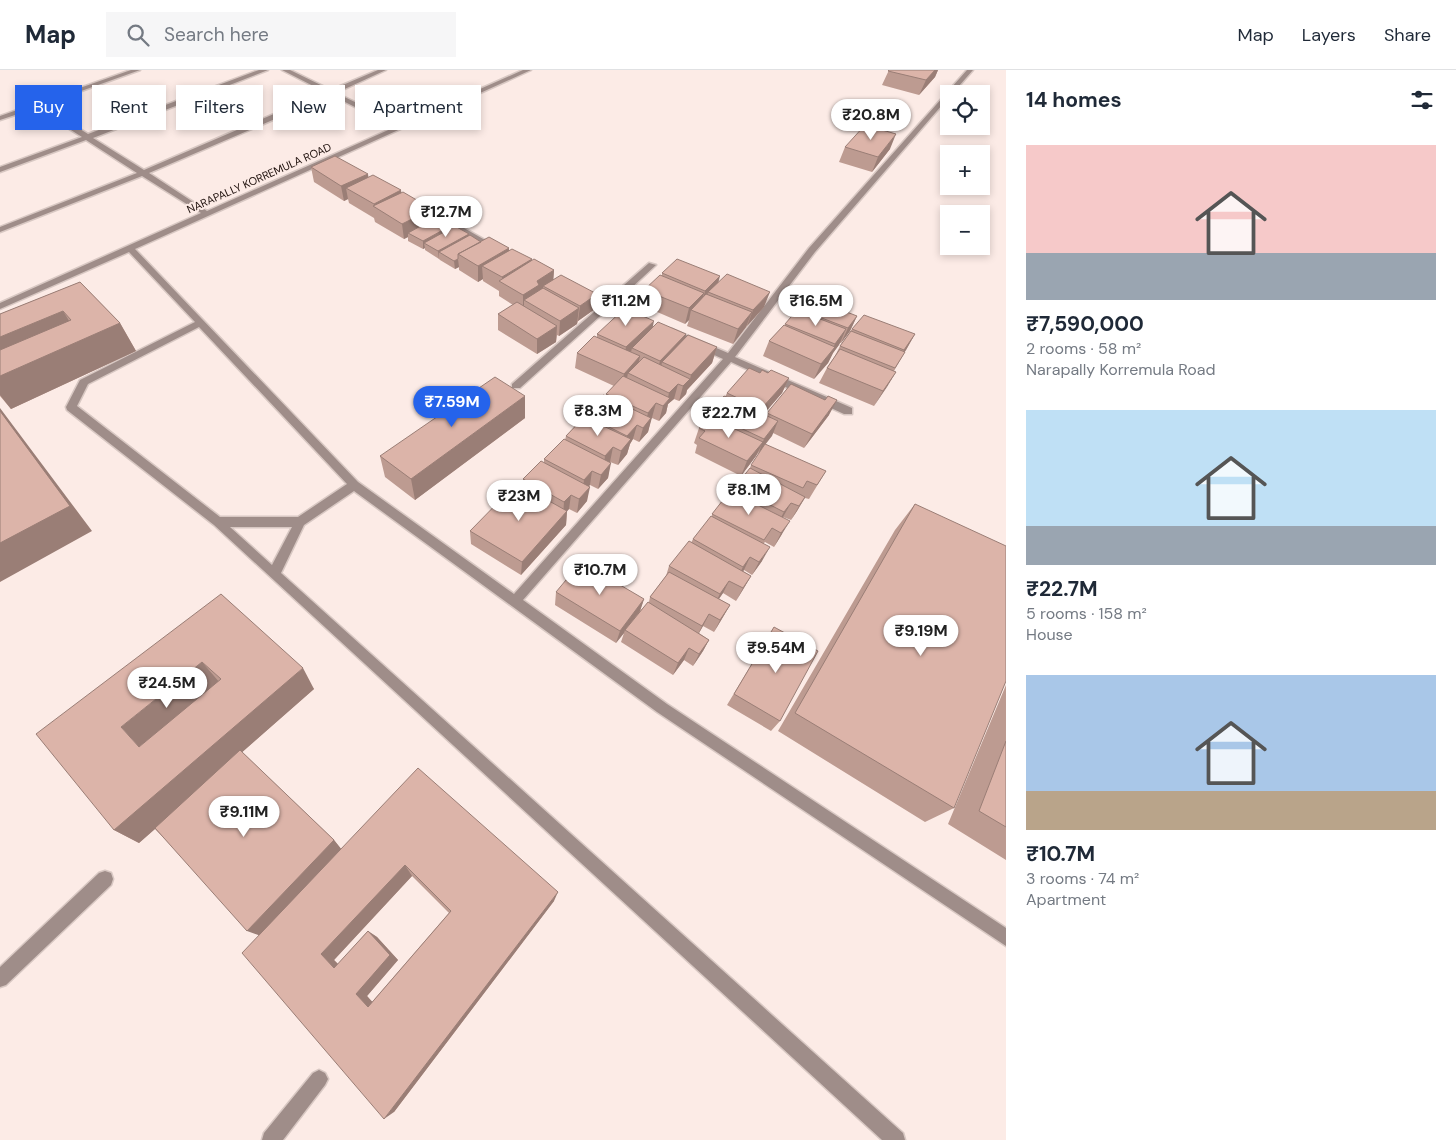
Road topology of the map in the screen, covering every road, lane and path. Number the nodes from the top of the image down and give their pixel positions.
1 (137, 70) edge
2 (265, 70) edge
3 (285, 70) edge
4 (383, 70) edge
5 (528, 70) edge
6 (970, 70) edge
7 (316, 85) edge
8 (345, 86) edge
9 (82, 89) edge
10 (481, 91) edge
11 (15, 113) edge
12 (273, 117) edge
13 (0, 118) edge
14 (76, 130) edge
15 (394, 130) edge
16 (88, 138) junction
17 (335, 157) junction
18 (343, 162) edge
19 (0, 170) edge
20 (143, 173) junction
21 (412, 202) edge
22 (207, 214) junction
23 (0, 230) edge
24 (130, 248) junction
25 (503, 252) edge
26 (652, 265) dead end
27 (577, 290) edge
28 (608, 305) junction
29 (0, 306) edge
30 (643, 320) edge
31 (200, 323) junction
32 (660, 327) edge
33 (730, 357) junction
34 (516, 386) dead end
35 (848, 411) dead end
36 (354, 485) junction
37 (218, 522) junction
38 (300, 522) junction
39 (274, 574) junction
40 (515, 602) junction
41 (105, 879) dead end
42 (1006, 938) edge
43 (0, 979) edge
44 (319, 1079) dead end
45 (271, 1140) edge
46 (896, 1140) edge

1 - 9 street
2 - 16 street
3 - 7 street
4 - 8 street
5 - 10 street, NARAPALLY KORREMULA ROAD
6 - 33 street
11 - 13 street
12 - 20 street
14 - 16 street
15 - 17 street, NARAPALLY KORREMULA ROAD
16 - 19 street
16 - 20 street
17 - 18 street
17 - 22 street, NARAPALLY KORREMULA ROAD
20 - 22 street
20 - 23 street
21 - 25 street
22 - 24 street, NARAPALLY KORREMULA ROAD
24 - 29 street, NARAPALLY KORREMULA ROAD
24 - 31 street
26 - 28 street
27 - 28 street
28 - 30 street
28 - 34 street
31 - 36 street
31 - 37 street
32 - 33 street
33 - 35 street
33 - 40 street
36 - 38 street
36 - 40 street
37 - 38 street
37 - 39 street
38 - 39 street
39 - 46 street
40 - 42 street
41 - 43 street
44 - 45 street

